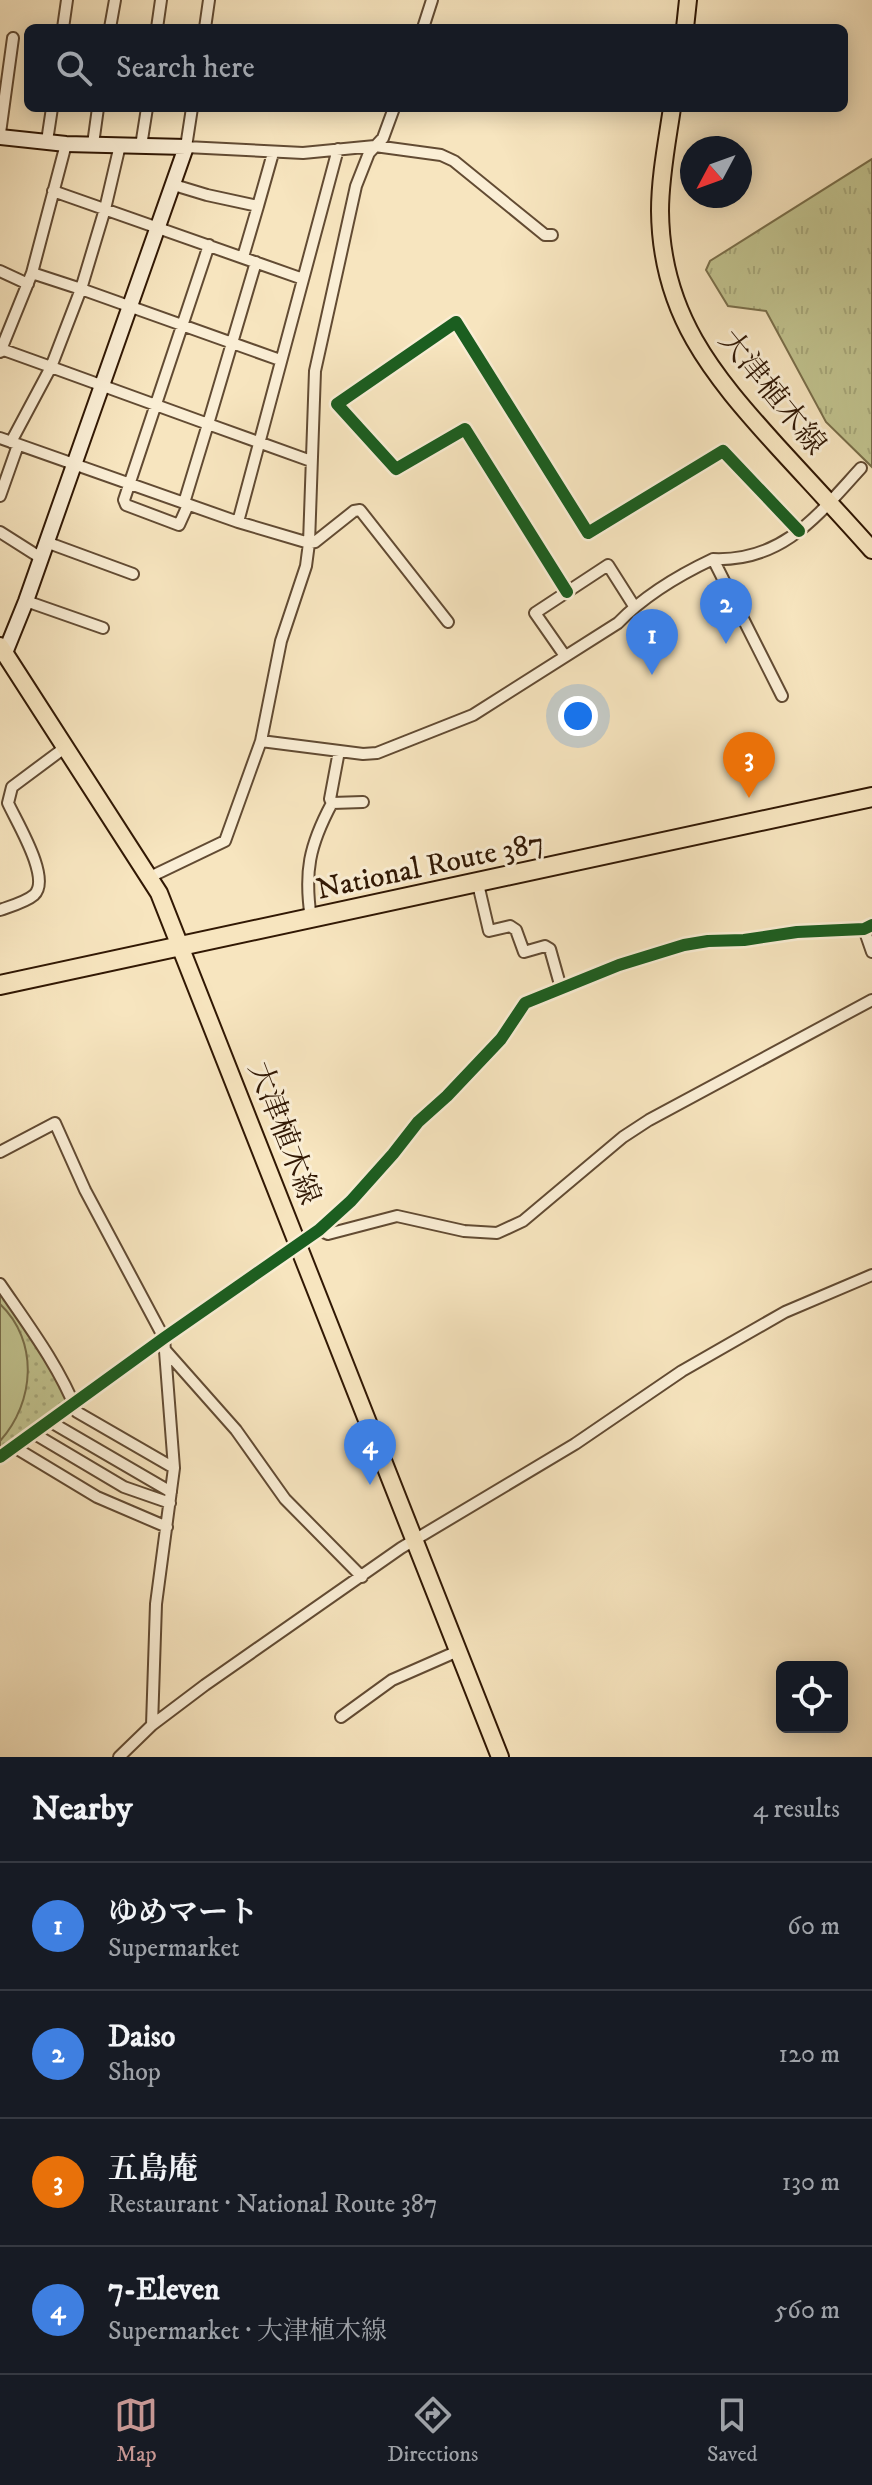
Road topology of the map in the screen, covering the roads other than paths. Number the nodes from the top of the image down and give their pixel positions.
1 (67, 0) edge
2 (115, 0) edge
3 (161, 0) edge
4 (209, 0) edge
5 (432, 0) edge
6 (688, 0) edge
7 (64, 24) edge
8 (111, 24) edge
9 (158, 24) edge
10 (206, 24) edge
11 (424, 24) edge
12 (685, 24) edge
13 (13, 38) dead end
14 (51, 112) edge
15 (97, 112) edge
16 (146, 112) edge
17 (191, 112) edge
18 (393, 112) edge
19 (671, 112) edge
20 (0, 135) edge
21 (47, 141) junction
22 (66, 144) junction
23 (93, 144) junction
24 (120, 145) junction
25 (141, 146) junction
26 (375, 146) junction
27 (186, 147) junction
28 (338, 149) junction
29 (273, 153) junction
30 (174, 185) junction
31 (53, 191) junction
32 (258, 206) junction
33 (105, 209) junction
34 (159, 228) junction
35 (552, 235) dead end
36 (209, 245) junction
37 (243, 257) junction
38 (256, 262) junction
39 (0, 271) edge
40 (32, 273) junction
41 (303, 279) junction
42 (28, 284) junction
43 (81, 289) junction
44 (130, 306) junction
45 (183, 325) junction
46 (232, 342) junction
47 (1, 350) edge
48 (280, 360) junction
49 (51, 367) junction
50 (102, 385) junction
51 (157, 405) junction
52 (208, 424) junction
53 (10, 442) edge
54 (259, 443) junction
55 (311, 461) junction
56 (74, 464) junction
57 (861, 468) dead end
58 (130, 484) junction
59 (0, 496) edge
60 (829, 503) junction
61 (186, 504) junction
62 (238, 522) junction
63 (799, 531) junction
64 (0, 532) edge
65 (46, 542) junction
66 (309, 543) junction
67 (872, 550) edge
68 (41, 558) junction
69 (713, 559) junction
70 (133, 574) dead end
71 (567, 592) junction
72 (26, 601) junction
73 (634, 606) junction
74 (448, 622) dead end
75 (103, 628) dead end
76 (2, 649) edge
77 (565, 656) junction
78 (782, 696) dead end
79 (261, 741) junction
80 (67, 746) junction
81 (339, 751) junction
82 (872, 797) edge
83 (363, 802) dead end
84 (332, 803) junction
85 (150, 877) junction
86 (478, 884) junction
87 (0, 910) edge
88 (311, 919) junction
89 (868, 927) edge
90 (181, 946) junction
91 (872, 952) edge
92 (3, 981) edge
93 (561, 988) junction
94 (872, 1000) edge
95 (0, 1152) edge
96 (319, 1230) junction
97 (298, 1246) junction
98 (872, 1275) edge
99 (0, 1284) edge
100 (164, 1338) junction
101 (166, 1351) junction
102 (73, 1403) junction
103 (49, 1421) junction
104 (33, 1433) junction
105 (14, 1447) junction
106 (0, 1457) edge
107 (174, 1468) junction
108 (171, 1497) junction
109 (167, 1527) junction
110 (415, 1540) junction
111 (362, 1577) junction
112 (458, 1651) junction
113 (341, 1717) dead end
114 (152, 1725) junction
115 (119, 1757) edge
116 (500, 1757) edge

1 - 7 street
2 - 8 street
3 - 9 street
4 - 10 street
5 - 11 street
6 - 12 main road
13 - 20 street
14 - 21 street
15 - 23 street
16 - 25 street
17 - 27 street
18 - 26 street
19 - 60 main road, 大津植木線
20 - 21 street
21 - 22 street
22 - 23 street
22 - 31 street
23 - 24 street
24 - 25 street
24 - 33 street
25 - 27 street
26 - 28 street
26 - 35 street
26 - 55 street
27 - 29 street
27 - 30 street
28 - 29 street
28 - 41 street
29 - 32 street
30 - 32 street
30 - 34 street
31 - 33 street
31 - 40 street
32 - 37 street
33 - 34 street
33 - 43 street
34 - 36 street
34 - 44 street
36 - 37 street
36 - 45 street
37 - 38 street
38 - 41 street
38 - 46 street
39 - 42 street
40 - 42 street
40 - 43 street
41 - 48 street
42 - 47 street
43 - 44 street
43 - 49 street
44 - 45 street
44 - 50 street
45 - 46 street
45 - 51 street
46 - 48 street
46 - 52 street
47 - 49 street
48 - 54 street
49 - 50 street
49 - 53 street
50 - 51 street
50 - 56 street
51 - 52 street
51 - 58 street
52 - 54 street
52 - 61 street
53 - 56 street
53 - 59 street
54 - 55 street
54 - 62 street
55 - 66 street
56 - 58 street
56 - 65 street
57 - 60 street
58 - 61 street
58 - 61 street
60 - 63 street
60 - 67 main road, 大津植木線
61 - 62 street
62 - 66 street
63 - 69 street
63 - 71 street
64 - 68 street
65 - 68 street
65 - 70 street
66 - 74 street
66 - 79 street
68 - 72 street
69 - 73 street
69 - 78 street
71 - 73 street
71 - 77 street
72 - 75 street
72 - 76 street
73 - 77 street
76 - 80 main road, 大津植木線
77 - 81 street
79 - 81 street
79 - 85 street
80 - 85 main road, 大津植木線
80 - 87 street
81 - 84 street
82 - 86 highway, National Route 387
83 - 84 street
84 - 88 street
85 - 90 main road, 大津植木線
86 - 88 highway, National Route 387
86 - 93 street
88 - 90 highway, National Route 387
89 - 91 street
89 - 93 street
90 - 92 highway, National Route 387
90 - 97 main road, 大津植木線
93 - 96 street
94 - 96 street
95 - 100 street
96 - 97 street
97 - 100 street
97 - 110 main road, 大津植木線
98 - 110 street
99 - 102 street
100 - 101 street
100 - 102 street
101 - 107 street
101 - 111 street
102 - 103 street
102 - 107 street
103 - 104 street
103 - 108 street
104 - 105 street
104 - 108 street
105 - 106 street
105 - 109 street
107 - 108 street
108 - 109 street
109 - 114 street
110 - 111 street
110 - 112 main road, 大津植木線
111 - 114 street
112 - 113 street
112 - 116 main road, 大津植木線
114 - 115 street

